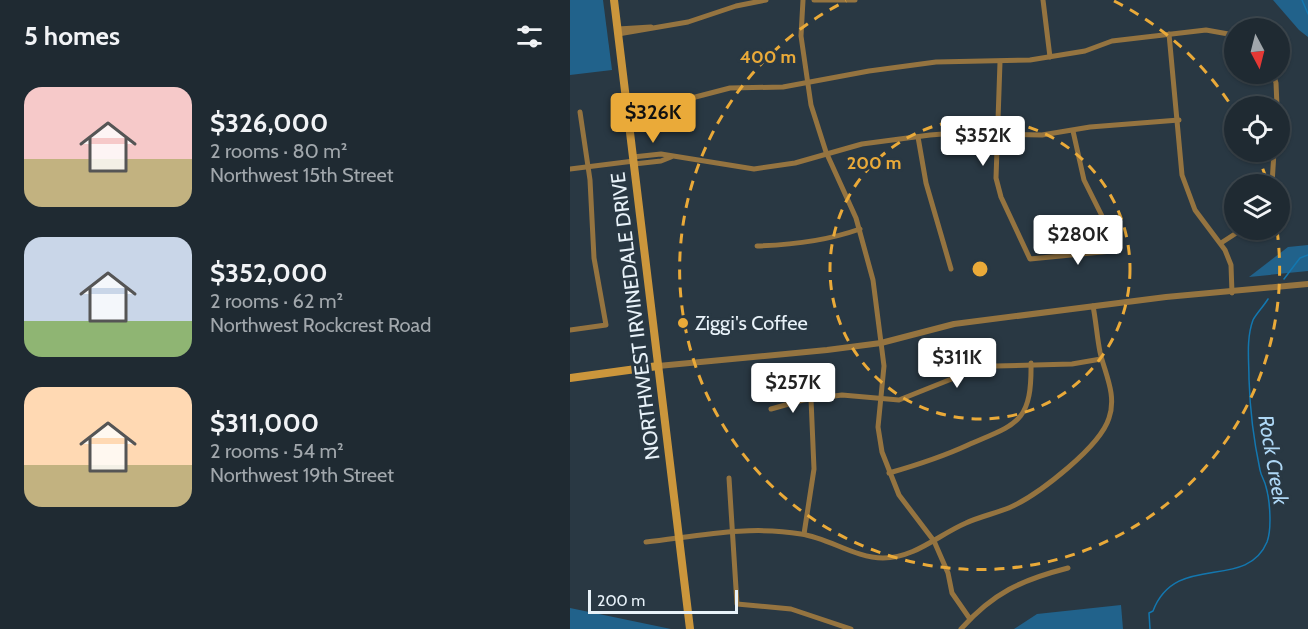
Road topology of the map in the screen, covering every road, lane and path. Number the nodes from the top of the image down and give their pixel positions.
1 (614, 0) edge
2 (766, 0) edge
3 (803, 0) edge
4 (814, 0) edge
5 (855, 0) edge
6 (1044, 0) edge
7 (618, 31) junction
8 (1224, 33) edge
9 (1169, 34) junction
10 (1050, 57) junction
11 (1000, 62) junction
12 (807, 84) junction
13 (680, 101) dead end
14 (580, 112) dead end
15 (1179, 120) junction
16 (1073, 131) junction
17 (997, 135) junction
18 (918, 137) junction
19 (826, 152) junction
20 (634, 161) junction
21 (589, 167) junction
22 (570, 169) edge
23 (860, 229) junction
24 (1226, 240) edge
25 (1221, 243) junction
26 (757, 246) dead end
27 (951, 269) dead end
28 (1308, 284) edge
29 (1232, 292) junction
30 (1093, 306) junction
31 (570, 330) edge
32 (881, 343) junction
33 (1101, 359) junction
34 (1031, 363) junction
35 (658, 366) junction
36 (570, 378) edge
37 (881, 398) junction
38 (811, 399) junction
39 (771, 409) dead end
40 (889, 473) junction
41 (729, 478) dead end
42 (733, 531) junction
43 (804, 534) junction
44 (678, 538) junction
45 (934, 541) junction
46 (646, 542) dead end
47 (1068, 568) dead end
48 (970, 619) junction
49 (690, 629) edge
50 (851, 629) edge
51 (961, 629) edge

1 - 7 main road, NORTHWEST IRVINEDALE DRIVE
2 - 7 street
3 - 12 street
4 - 5 street
6 - 10 street
7 - 20 main road, NORTHWEST IRVINEDALE DRIVE
8 - 9 street
9 - 10 street
9 - 15 street
10 - 11 street
11 - 12 street
11 - 17 street
12 - 13 street
12 - 19 street
14 - 21 street
15 - 16 street
15 - 25 street
16 - 17 street
16 - 17 street
17 - 18 street
18 - 19 street
18 - 27 street
19 - 20 street
19 - 23 street
20 - 21 street
20 - 35 main road, NORTHWEST IRVINEDALE DRIVE
21 - 22 street
21 - 31 street
23 - 26 street
23 - 32 street
24 - 25 street
25 - 29 street
28 - 29 street
29 - 30 street
30 - 32 street
30 - 33 street
32 - 35 street
32 - 37 street
33 - 34 street
33 - 45 street
34 - 37 street
34 - 40 street
35 - 36 main road
35 - 44 main road, NORTHWEST IRVINEDALE DRIVE
37 - 38 street
37 - 40 street
38 - 39 street
38 - 43 street
40 - 45 street
41 - 42 street
42 - 43 street
42 - 44 street
42 - 50 street
43 - 45 street
44 - 46 street
44 - 49 main road, NORTHWEST IRVINEDALE DRIVE
45 - 48 street
47 - 48 street
48 - 51 street

